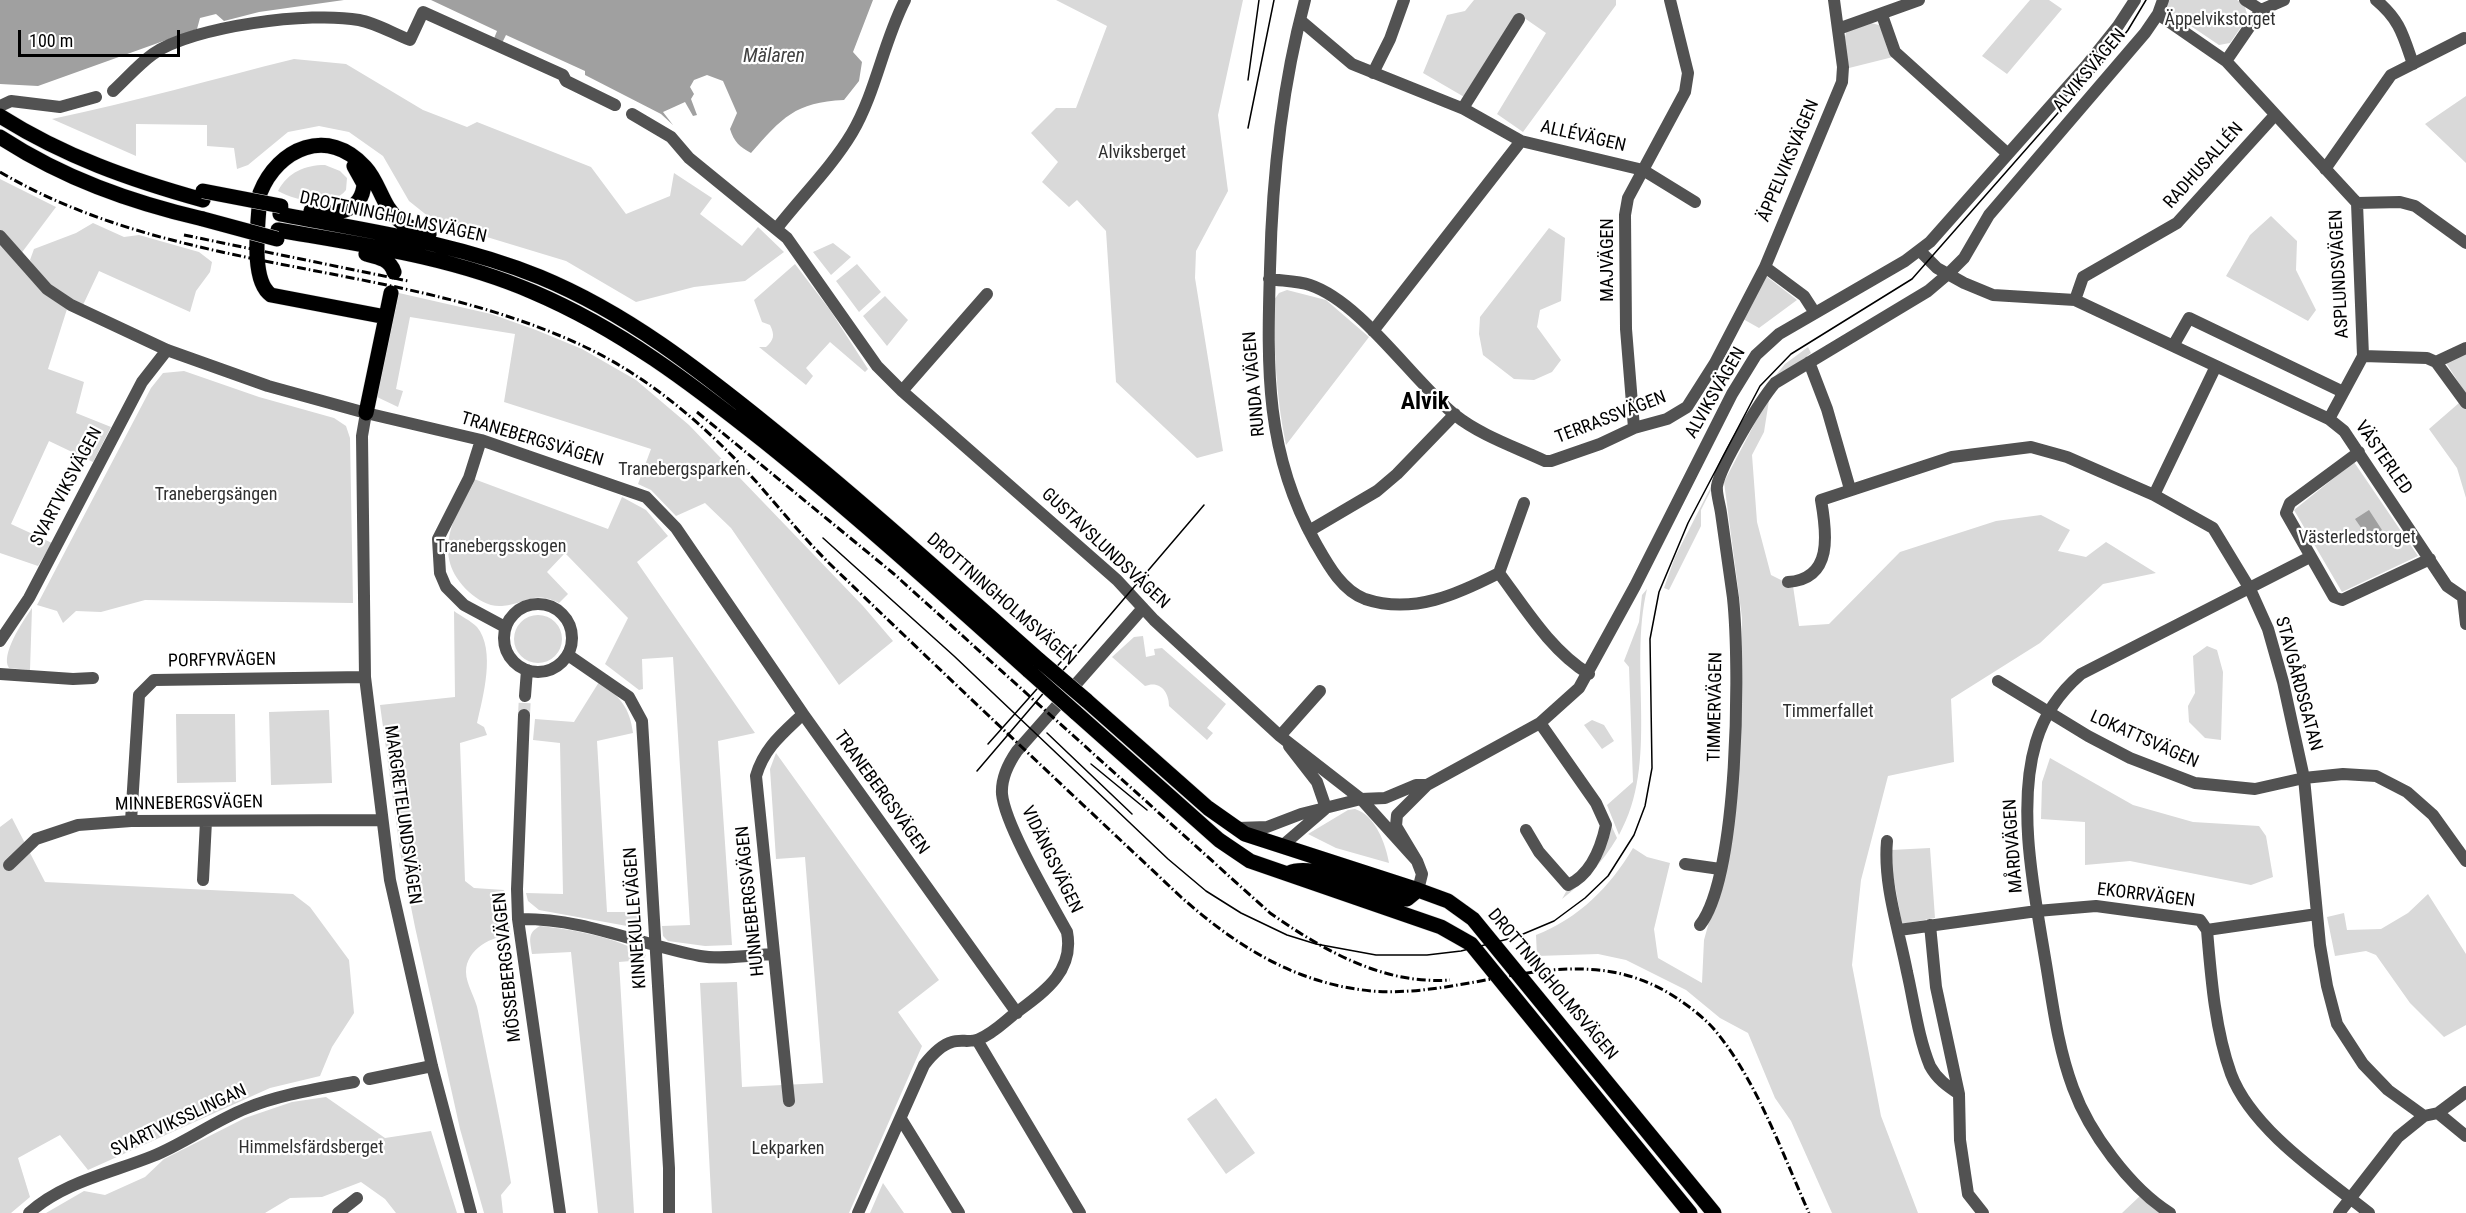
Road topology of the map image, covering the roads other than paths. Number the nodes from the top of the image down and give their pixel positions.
1 (905, 0) edge
2 (1305, 0) edge
3 (1404, 0) edge
4 (1670, 0) edge
5 (1834, 0) edge
6 (1919, 0) edge
7 (2135, 0) edge
8 (2163, 0) edge
9 (2245, 0) edge
10 (2284, 0) edge
11 (2376, 0) edge
12 (2261, 10) junction
13 (2158, 14) junction
14 (1882, 15) junction
15 (1519, 19) dead end
16 (1300, 20) junction
17 (1838, 29) junction
18 (2464, 38) dead end
19 (2226, 61) junction
20 (2413, 64) junction
21 (1373, 73) junction
22 (113, 91) dead end
23 (96, 98) dead end
24 (615, 105) dead end
25 (0, 106) edge
26 (1463, 108) junction
27 (632, 114) dead end
28 (2275, 115) junction
29 (0, 116) edge
30 (0, 137) edge
31 (1521, 141) junction
32 (2008, 154) junction
33 (2325, 169) junction
34 (1643, 170) junction
35 (1695, 202) dead end
36 (2357, 203) junction
37 (280, 210) junction
38 (777, 228) junction
39 (277, 235) junction
40 (0, 236) edge
41 (2466, 243) edge
42 (1920, 251) junction
43 (258, 261) junction
44 (1765, 267) junction
45 (394, 272) dead end
46 (1948, 274) junction
47 (542, 278) junction
48 (1269, 279) junction
49 (391, 292) dead end
50 (987, 294) dead end
51 (2075, 300) junction
52 (1815, 313) junction
53 (386, 317) junction
54 (1373, 331) junction
55 (2173, 346) junction
56 (2466, 348) edge
57 (167, 350) junction
58 (2362, 356) junction
59 (1809, 362) junction
60 (2436, 362) junction
61 (2216, 366) junction
62 (902, 391) junction
63 (2341, 391) junction
64 (2466, 403) edge
65 (366, 413) junction
66 (1455, 414) junction
67 (2329, 419) junction
68 (1634, 428) junction
69 (481, 440) junction
70 (2359, 452) junction
71 (1717, 486) joint
72 (1850, 489) junction
73 (2154, 495) junction
74 (1524, 502) dead end
75 (1309, 531) junction
76 (2310, 557) junction
77 (2430, 560) junction
78 (1499, 573) junction
79 (1788, 582) dead end
80 (2250, 589) junction
81 (2464, 599) edge
82 (1143, 608) junction
83 (2466, 624) edge
84 (505, 627) junction
85 (0, 641) edge
86 (568, 655) junction
87 (1034, 665) junction
88 (526, 670) junction
89 (0, 674) edge
90 (1589, 674) junction
91 (365, 677) junction
92 (93, 678) dead end
93 (1998, 681) dead end
94 (1320, 691) dead end
95 (525, 696) tunnel mouth
96 (2049, 713) junction
97 (803, 714) junction
98 (524, 715) tunnel mouth
99 (1540, 723) junction
100 (1283, 739) junction
101 (2304, 778) junction
102 (1427, 785) junction
103 (1361, 799) junction
104 (1326, 808) junction
105 (382, 820) junction
106 (130, 821) junction
107 (206, 821) junction
108 (1234, 828) junction
109 (1527, 830) dead end
110 (1887, 841) dead end
111 (1282, 846) junction
112 (1417, 861) junction
113 (2466, 861) edge
114 (1685, 864) dead end
115 (9, 865) dead end
116 (1720, 869) junction
117 (1287, 874) junction
118 (203, 880) dead end
119 (1418, 890) junction
120 (2037, 911) junction
121 (2317, 914) junction
122 (518, 918) junction
123 (1700, 925) dead end
124 (1930, 925) junction
125 (1899, 930) junction
126 (2207, 930) junction
127 (655, 945) junction
128 (774, 954) junction
129 (1017, 1012) junction
130 (977, 1040) junction
131 (432, 1066) junction
132 (369, 1079) dead end
133 (354, 1082) dead end
134 (2466, 1092) edge
135 (1959, 1095) junction
136 (789, 1101) dead end
137 (2438, 1113) junction
138 (2424, 1116) junction
139 (901, 1119) junction
140 (2466, 1136) edge
141 (357, 1198) dead end
142 (2350, 1198) junction
143 (29, 1213) edge
144 (338, 1213) edge
145 (471, 1213) edge
146 (560, 1213) edge
147 (669, 1213) edge
148 (858, 1213) edge
149 (959, 1213) edge
150 (1080, 1213) edge
151 (1690, 1213) edge
152 (1713, 1213) edge
153 (1983, 1213) edge
154 (2170, 1213) edge
155 (2339, 1213) edge
156 (2369, 1213) edge

1 - 38 street
2 - 16 street, RUNDA VÄGEN
3 - 21 street
4 - 34 street, MAJVÄGEN
5 - 17 street, ÄPPELVIKSVÄGEN
6 - 14 street
7 - 32 street, ALVIKSVÄGEN
8 - 13 street, ALVIKSVÄGEN
9 - 12 street
10 - 12 street
11 - 20 street
12 - 19 street
13 - 19 street
13 - 46 street, ALVIKSVÄGEN
14 - 17 street
14 - 32 street
15 - 26 street
16 - 21 street, ALLÉVÄGEN
16 - 48 street, RUNDA VÄGEN
17 - 44 street, ÄPPELVIKSVÄGEN
18 - 20 street
19 - 28 street, ASPLUNDSVÄGEN
20 - 33 street
21 - 26 street, ALLÉVÄGEN
22 - 24 street
23 - 25 street
26 - 31 street, ALLÉVÄGEN
27 - 38 street, GUSTAVSLUNDSVÄGEN
28 - 33 street, ASPLUNDSVÄGEN
28 - 51 street, RADHUSALLÉN
29 - 37 main road, DROTTNINGHOLMSVÄGEN
30 - 39 main road, DROTTNINGHOLMSVÄGEN, bridge
31 - 34 street, ALLÉVÄGEN
31 - 54 street
32 - 42 street, ALVIKSVÄGEN
33 - 36 street, ASPLUNDSVÄGEN
34 - 35 street, ALLÉVÄGEN
34 - 68 street, MAJVÄGEN
36 - 41 street
36 - 58 street, ASPLUNDSVÄGEN
37 - 43 main road
37 - 47 main road, DROTTNINGHOLMSVÄGEN
38 - 62 street, GUSTAVSLUNDSVÄGEN
39 - 45 main road
39 - 87 main road, DROTTNINGHOLMSVÄGEN
40 - 57 street, TRANEBERGSVÄGEN
42 - 46 street, VÄSTERLED
42 - 52 street, ALVIKSVÄGEN
43 - 47 main road
43 - 53 main road
44 - 52 street
44 - 68 street, TERRASSVÄGEN
46 - 51 street, VÄSTERLED
46 - 59 street, ALVIKSVÄGEN
47 - 87 main road, DROTTNINGHOLMSVÄGEN
48 - 54 street, TERRASSVÄGEN
48 - 75 street, RUNDA VÄGEN
49 - 53 main road
50 - 62 street
51 - 55 street, VÄSTERLED
52 - 90 street, ALVIKSVÄGEN
53 - 65 main road
54 - 66 street, TERRASSVÄGEN
55 - 61 street, VÄSTERLED
55 - 63 street
56 - 60 street
57 - 65 street, TRANEBERGSVÄGEN
57 - 85 street, SVARTVIKSVÄGEN
58 - 60 street
58 - 63 street, ASPLUNDSVÄGEN
59 - 71 street, ALVIKSVÄGEN
59 - 72 street
60 - 64 street
61 - 67 street, VÄSTERLED
61 - 73 street
62 - 82 street, GUSTAVSLUNDSVÄGEN
63 - 67 street, ASPLUNDSVÄGEN
65 - 69 street, TRANEBERGSVÄGEN
65 - 91 street, MARGRETELUNDSVÄGEN
66 - 68 street, TERRASSVÄGEN
66 - 75 street
67 - 70 street, VÄSTERLED
69 - 84 street
69 - 97 street, TRANEBERGSVÄGEN
70 - 76 street
70 - 77 street, VÄSTERLED
71 - 116 street, TIMMERVÄGEN
72 - 73 street, STAVGÅRDSGATAN
72 - 79 street, STAVGÅRDSGATAN
73 - 80 street, STAVGÅRDSGATAN
74 - 78 street
75 - 78 street, RUNDA VÄGEN
76 - 77 street
76 - 80 street, MÅRDVÄGEN
77 - 81 street, VÄSTERLED
78 - 90 street
80 - 96 street, MÅRDVÄGEN
80 - 101 street, STAVGÅRDSGATAN
81 - 83 street
82 - 100 street, GUSTAVSLUNDSVÄGEN
82 - 129 street, VIDÄNGSVÄGEN
84 - 86 street
84 - 88 street
86 - 88 street
86 - 127 street, KINNEKULLEVÄGEN
87 - 108 main road, DROTTNINGHOLMSVÄGEN, bridge
87 - 117 main road, DROTTNINGHOLMSVÄGEN, bridge
88 - 95 street
89 - 92 street
90 - 99 street, ALVIKSVÄGEN
91 - 105 street, MARGRETELUNDSVÄGEN
91 - 106 street, PORFYRVÄGEN
93 - 96 street, LOKATTSVÄGEN
94 - 100 street
96 - 101 street, LOKATTSVÄGEN
96 - 120 street, MÅRDVÄGEN
97 - 128 street, HUNNEBERGSVÄGEN
97 - 129 street, TRANEBERGSVÄGEN
98 - 122 street, MÖSSEBERGSVÄGEN
99 - 102 street, ALVIKSVÄGEN
99 - 109 street
100 - 103 street, GUSTAVSLUNDSVÄGEN
100 - 104 street, GUSTAVSLUNDSVÄGEN
101 - 113 street, LOKATTSVÄGEN
101 - 121 street, STAVGÅRDSGATAN
102 - 103 street, ALVIKSVÄGEN
102 - 112 street, ALVIKSVÄGEN
103 - 104 street, ALVIKSVÄGEN
103 - 112 street, GUSTAVSLUNDSVÄGEN
104 - 108 street, ALVIKSVÄGEN
104 - 111 street
105 - 107 street, MINNEBERGSVÄGEN
105 - 131 street, MARGRETELUNDSVÄGEN
106 - 107 street, MINNEBERGSVÄGEN
106 - 115 street, MINNEBERGSVÄGEN
107 - 118 street
108 - 111 main road, DROTTNINGHOLMSVÄGEN
110 - 125 street
111 - 117 main road
111 - 119 main road, DROTTNINGHOLMSVÄGEN
112 - 119 street
114 - 116 street
116 - 123 street, TIMMERVÄGEN
117 - 119 main road
117 - 151 main road, DROTTNINGHOLMSVÄGEN
119 - 152 main road, DROTTNINGHOLMSVÄGEN
120 - 124 street, EKORRVÄGEN
120 - 126 street, EKORRVÄGEN
120 - 154 street, MÅRDVÄGEN
121 - 126 street, EKORRVÄGEN
121 - 138 street, STAVGÅRDSGATAN
122 - 127 street
122 - 146 street, MÖSSEBERGSVÄGEN
124 - 125 street, EKORRVÄGEN
124 - 135 street
125 - 135 street
126 - 142 street
127 - 128 street
127 - 147 street, KINNEKULLEVÄGEN
128 - 136 street, HUNNEBERGSVÄGEN
129 - 130 street, VIDÄNGSVÄGEN
130 - 139 street
130 - 150 street
131 - 132 street
131 - 145 street, MARGRETELUNDSVÄGEN
133 - 143 street, SVARTVIKSSLINGAN
134 - 137 street
135 - 153 street
137 - 138 street
137 - 140 street
138 - 142 street
139 - 148 street
139 - 149 street
141 - 144 street
142 - 155 street
142 - 156 street

